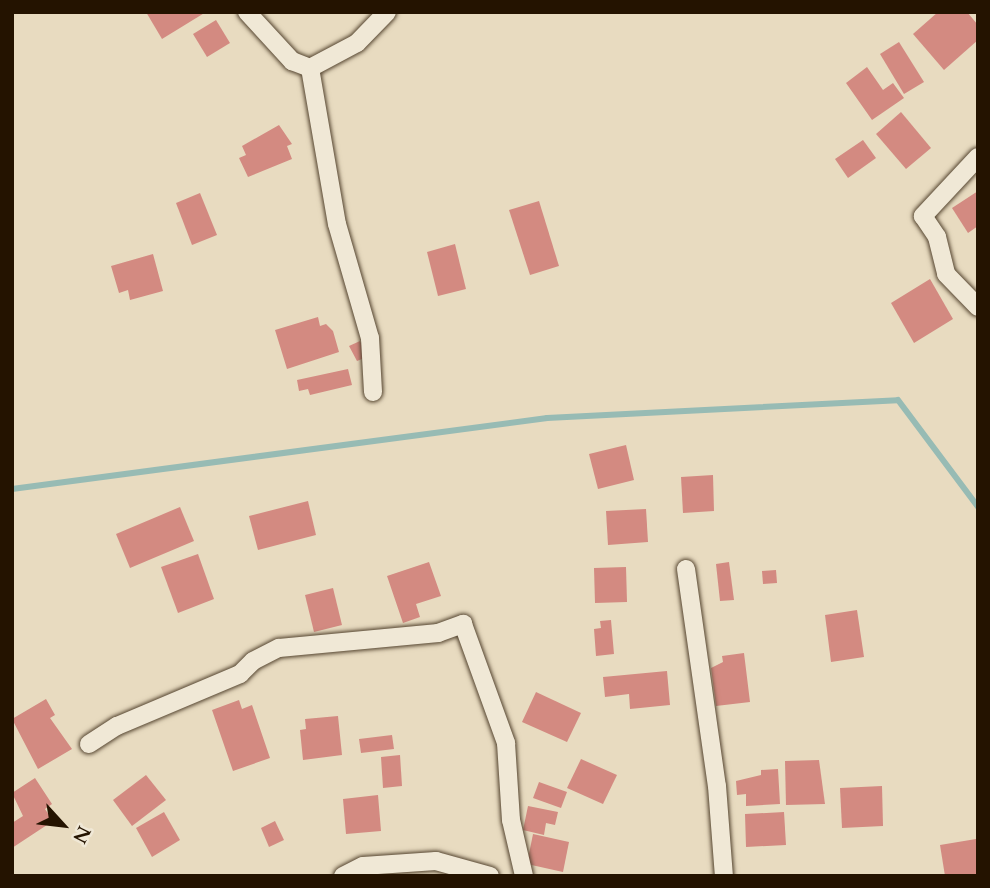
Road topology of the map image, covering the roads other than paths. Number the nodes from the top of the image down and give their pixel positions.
1 (247, 12) edge
2 (387, 12) edge
3 (310, 68) junction
4 (978, 157) edge
5 (978, 307) edge
6 (373, 392) dead end
7 (686, 569) dead end
8 (89, 744) dead end
9 (343, 876) edge
10 (490, 876) edge
11 (524, 876) edge
12 (724, 876) edge

1 - 3 street
2 - 3 street
3 - 6 street
4 - 5 street
7 - 12 street
8 - 11 street
9 - 10 street

